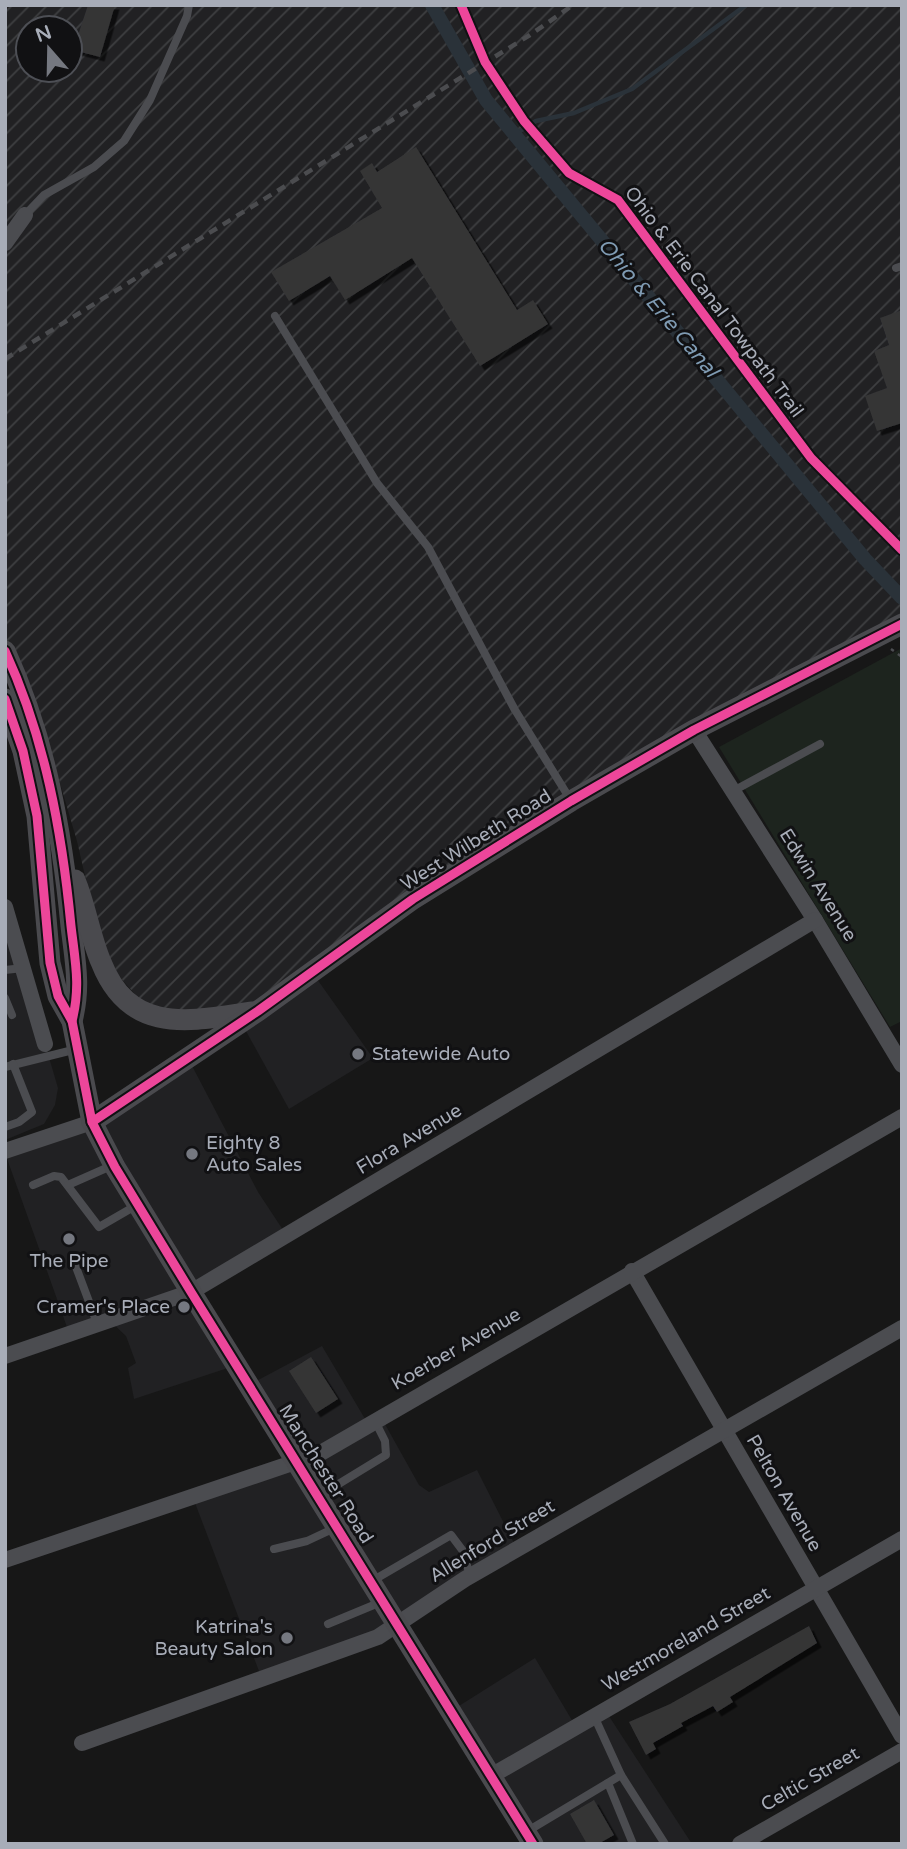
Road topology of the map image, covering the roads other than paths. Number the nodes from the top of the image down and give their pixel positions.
1 (189, 5) edge
2 (25, 215) joint
3 (5, 243) edge
4 (275, 316) dead end
5 (902, 624) edge
6 (5, 651) edge
7 (5, 699) edge
8 (694, 730) junction
9 (820, 744) dead end
10 (735, 790) junction
11 (571, 801) junction
12 (65, 854) junction
13 (5, 906) edge
14 (815, 920) junction
15 (24, 968) junction
16 (5, 970) edge
17 (5, 998) edge
18 (258, 1011) junction
19 (12, 1015) dead end
20 (72, 1021) junction
21 (44, 1044) dead end
22 (78, 1049) junction
23 (902, 1065) edge
24 (9, 1066) edge
25 (902, 1116) edge
26 (92, 1122) junction
27 (5, 1127) edge
28 (5, 1151) edge
29 (114, 1164) junction
30 (33, 1185) dead end
31 (68, 1185) junction
32 (138, 1205) junction
33 (73, 1259) dead end
34 (632, 1271) junction
35 (191, 1292) junction
36 (97, 1323) junction
37 (902, 1328) edge
38 (5, 1356) edge
39 (374, 1420) junction
40 (723, 1430) junction
41 (297, 1460) junction
42 (319, 1496) junction
43 (338, 1527) junction
44 (902, 1539) edge
45 (274, 1549) dead end
46 (5, 1560) edge
47 (470, 1576) junction
48 (372, 1581) junction
49 (816, 1588) junction
50 (384, 1601) junction
51 (398, 1623) junction
52 (328, 1624) dead end
53 (594, 1716) junction
54 (902, 1736) edge
55 (82, 1743) dead end
56 (902, 1751) edge
57 (621, 1775) junction
58 (492, 1776) junction
59 (608, 1783) junction
60 (530, 1838) edge
61 (634, 1844) edge
62 (665, 1844) edge
63 (740, 1844) edge

1 - 2 lane
2 - 3 street
4 - 11 lane
5 - 8 main road, West Wilbeth Road
6 - 12 main road
7 - 20 main road
8 - 10 street, Edwin Avenue
8 - 11 main road, West Wilbeth Road
9 - 10 lane
10 - 14 street, Edwin Avenue
11 - 18 main road, West Wilbeth Road
12 - 18 main road
12 - 20 main road
13 - 15 street
14 - 23 street, Edwin Avenue
14 - 35 street, Flora Avenue
15 - 16 lane
15 - 21 street
17 - 19 lane
18 - 26 main road, West Wilbeth Road
20 - 22 main road, Manchester Road
22 - 24 lane
22 - 26 main road, Manchester Road
24 - 27 lane
25 - 34 street, Koerber Avenue
26 - 28 street, West Wilbeth Road
26 - 29 main road, Manchester Road
29 - 31 lane
29 - 32 main road, Manchester Road
30 - 31 lane
31 - 32 lane
32 - 35 main road, Manchester Road
33 - 36 lane
34 - 39 street, Koerber Avenue
34 - 40 street, Pelton Avenue
35 - 36 street, Flora Avenue
35 - 41 main road, Manchester Road
36 - 38 street, Flora Avenue
37 - 40 street, Allenford Street
39 - 41 street, Koerber Avenue
39 - 42 lane
40 - 47 street, Allenford Street
40 - 49 street, Pelton Avenue
41 - 42 main road, Manchester Road
41 - 46 street, Koerber Avenue
42 - 43 main road, Manchester Road
43 - 45 lane
43 - 48 main road, Manchester Road
44 - 49 street, Westmoreland Street
47 - 48 lane
47 - 51 street, Allenford Street
48 - 50 main road, Manchester Road
49 - 53 street, Westmoreland Street
49 - 54 street, Pelton Avenue
50 - 51 main road, Manchester Road
50 - 52 lane
51 - 55 street, Allenford Street
51 - 58 main road, Manchester Road
53 - 57 lane
53 - 58 street, Westmoreland Street
56 - 63 street, Celtic Street
57 - 59 lane
57 - 62 lane
58 - 60 main road, Manchester Road
59 - 60 lane
59 - 61 lane

